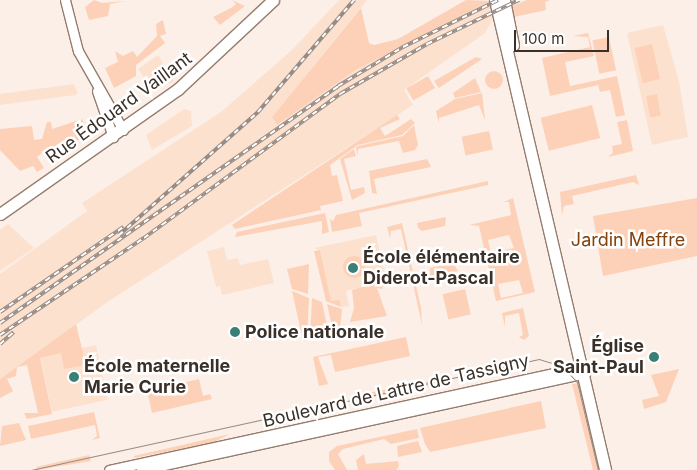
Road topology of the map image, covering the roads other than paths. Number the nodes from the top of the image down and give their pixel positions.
1 (64, 0) edge
2 (273, 0) edge
3 (495, 0) edge
4 (504, 0) edge
5 (118, 134) junction
6 (533, 154) junction
7 (0, 214) edge
8 (583, 370) junction
9 (244, 445) junction
10 (109, 470) edge
11 (141, 470) edge
12 (605, 470) edge

1 - 5 street
2 - 5 main road, Rue Édouard Vaillant
3 - 6 main road
4 - 6 main road
5 - 7 main road, Rue Édouard Vaillant
6 - 8 main road
8 - 9 street, Boulevard de Lattre de Tassigny
8 - 12 main road
9 - 10 street
9 - 11 street

